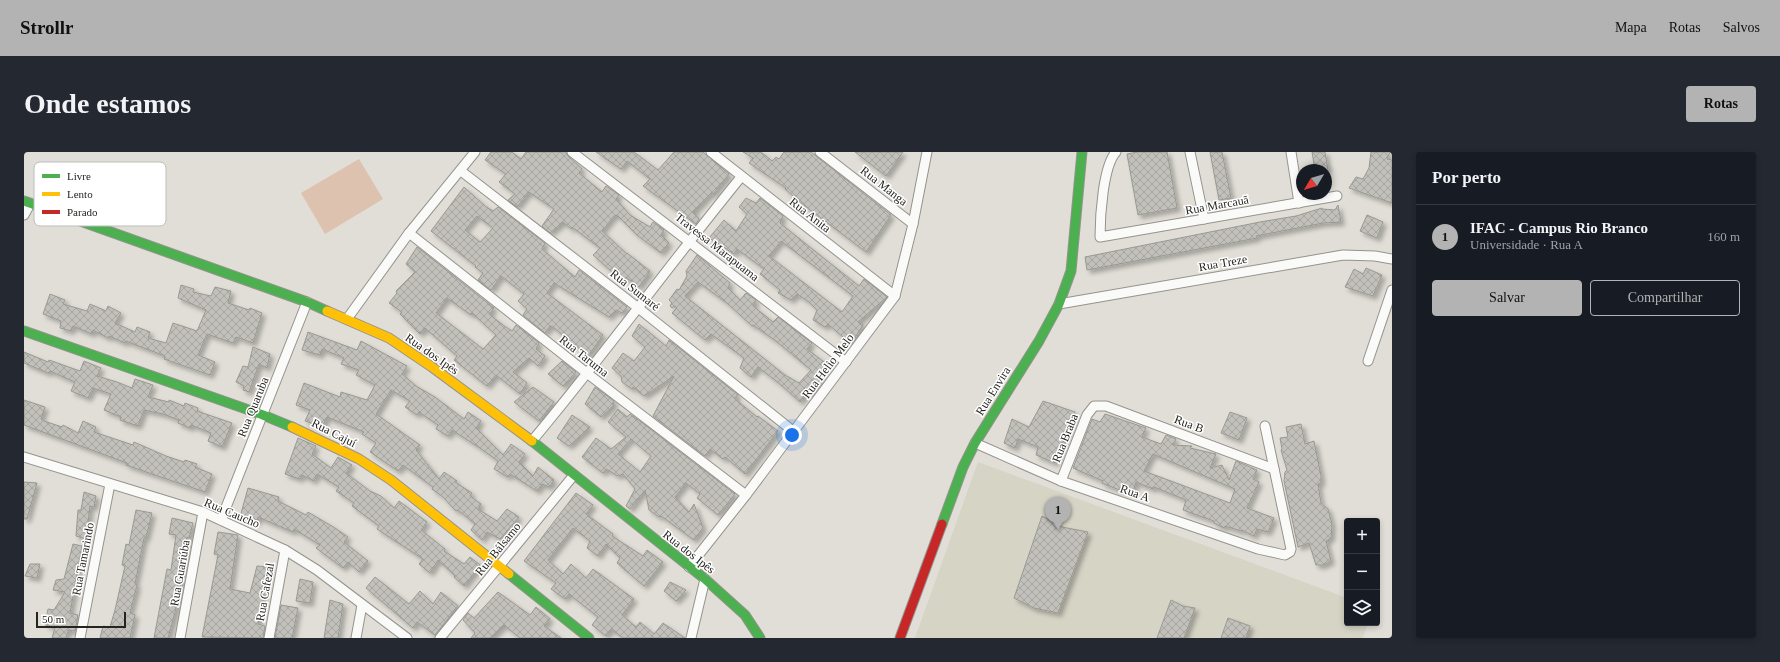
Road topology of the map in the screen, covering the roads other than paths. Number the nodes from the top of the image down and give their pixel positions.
1 (475, 152) edge
2 (572, 152) edge
3 (711, 152) edge
4 (820, 152) edge
5 (927, 152) edge
6 (1082, 152) edge
7 (1116, 152) edge
8 (1190, 152) edge
9 (1291, 152) edge
10 (460, 171) junction
11 (741, 177) junction
12 (1337, 196) dead end
13 (27, 202) edge
14 (1300, 203) junction
15 (24, 216) edge
16 (1204, 219) junction
17 (914, 224) junction
18 (94, 226) edge
19 (409, 234) junction
20 (689, 240) junction
21 (1391, 257) edge
22 (1392, 290) edge
23 (896, 296) junction
24 (307, 302) junction
25 (1059, 304) junction
26 (637, 307) junction
27 (346, 319) junction
28 (24, 331) edge
29 (1368, 361) dead end
30 (846, 362) junction
31 (588, 374) junction
32 (1094, 406) joint
33 (263, 415) junction
34 (1265, 426) dead end
35 (793, 431) junction
36 (532, 441) junction
37 (975, 443) junction
38 (24, 457) edge
39 (1274, 469) junction
40 (574, 475) junction
41 (1061, 481) junction
42 (110, 484) junction
43 (746, 495) junction
44 (202, 512) junction
45 (221, 520) junction
46 (284, 550) junction
47 (499, 566) junction
48 (689, 567) junction
49 (705, 579) junction
50 (362, 605) junction
51 (80, 638) edge
52 (180, 638) edge
53 (269, 638) edge
54 (356, 638) edge
55 (407, 638) edge
56 (440, 638) edge
57 (589, 638) edge
58 (691, 638) edge
59 (760, 638) edge
60 (900, 638) edge

1 - 10 street
2 - 20 street, Travessa Marapuama
3 - 11 street, Rua Anita
4 - 17 street, Rua Manga
5 - 17 street, Rua Helio Melo
6 - 25 street, Rua Envira
7 - 16 street, Rua Marcauã
8 - 16 street
9 - 14 street
10 - 19 street
10 - 26 street, Rua Sumaré
11 - 20 street
11 - 23 street, Rua Anita
12 - 14 street, Rua Marcauã
13 - 15 street
14 - 16 street, Rua Marcauã
17 - 23 street, Rua Helio Melo
18 - 24 street, Rua dos Ipês
19 - 27 street
19 - 31 street, Rua Taruma
20 - 26 street
20 - 30 street, Travessa Marapuama
21 - 25 street, Rua Treze
22 - 29 street
23 - 30 street, Rua Helio Melo
24 - 27 street, Rua dos Ipês
24 - 33 street, Rua Quaruba
25 - 37 street, Rua Envira
26 - 31 street
26 - 35 street, Rua Sumaré
27 - 36 street, Rua dos Ipês
28 - 33 street, Rua Cajuí
30 - 35 street, Rua Helio Melo
31 - 36 street
31 - 43 street, Rua Taruma
32 - 39 street, Rua B
32 - 41 street, Rua Braba
33 - 45 street, Rua Quaruba
33 - 47 street, Rua Cajuí
34 - 39 street
35 - 43 street, Rua Helio Melo
36 - 40 street, Rua dos Ipês
37 - 41 street, Rua A
37 - 60 street, Rua Envira
38 - 42 street, Rua Caucho
39 - 41 street, Rua A
40 - 47 street, Rua Bálsamo
40 - 48 street, Rua dos Ipês
42 - 44 street, Rua Caucho
42 - 51 street, Rua Tamarindo
43 - 48 street, Rua Helio Melo
44 - 45 street, Rua Caucho
44 - 52 street, Rua Guariúba
45 - 46 street, Rua Caucho
46 - 50 street, Rua Caucho
46 - 53 street, Rua Cafezal
47 - 56 street, Rua Bálsamo
47 - 57 street, Rua Cajuí
48 - 49 street, Rua dos Ipês
49 - 58 street
49 - 59 street, Rua dos Ipês
50 - 54 street
50 - 55 street, Rua Caucho

